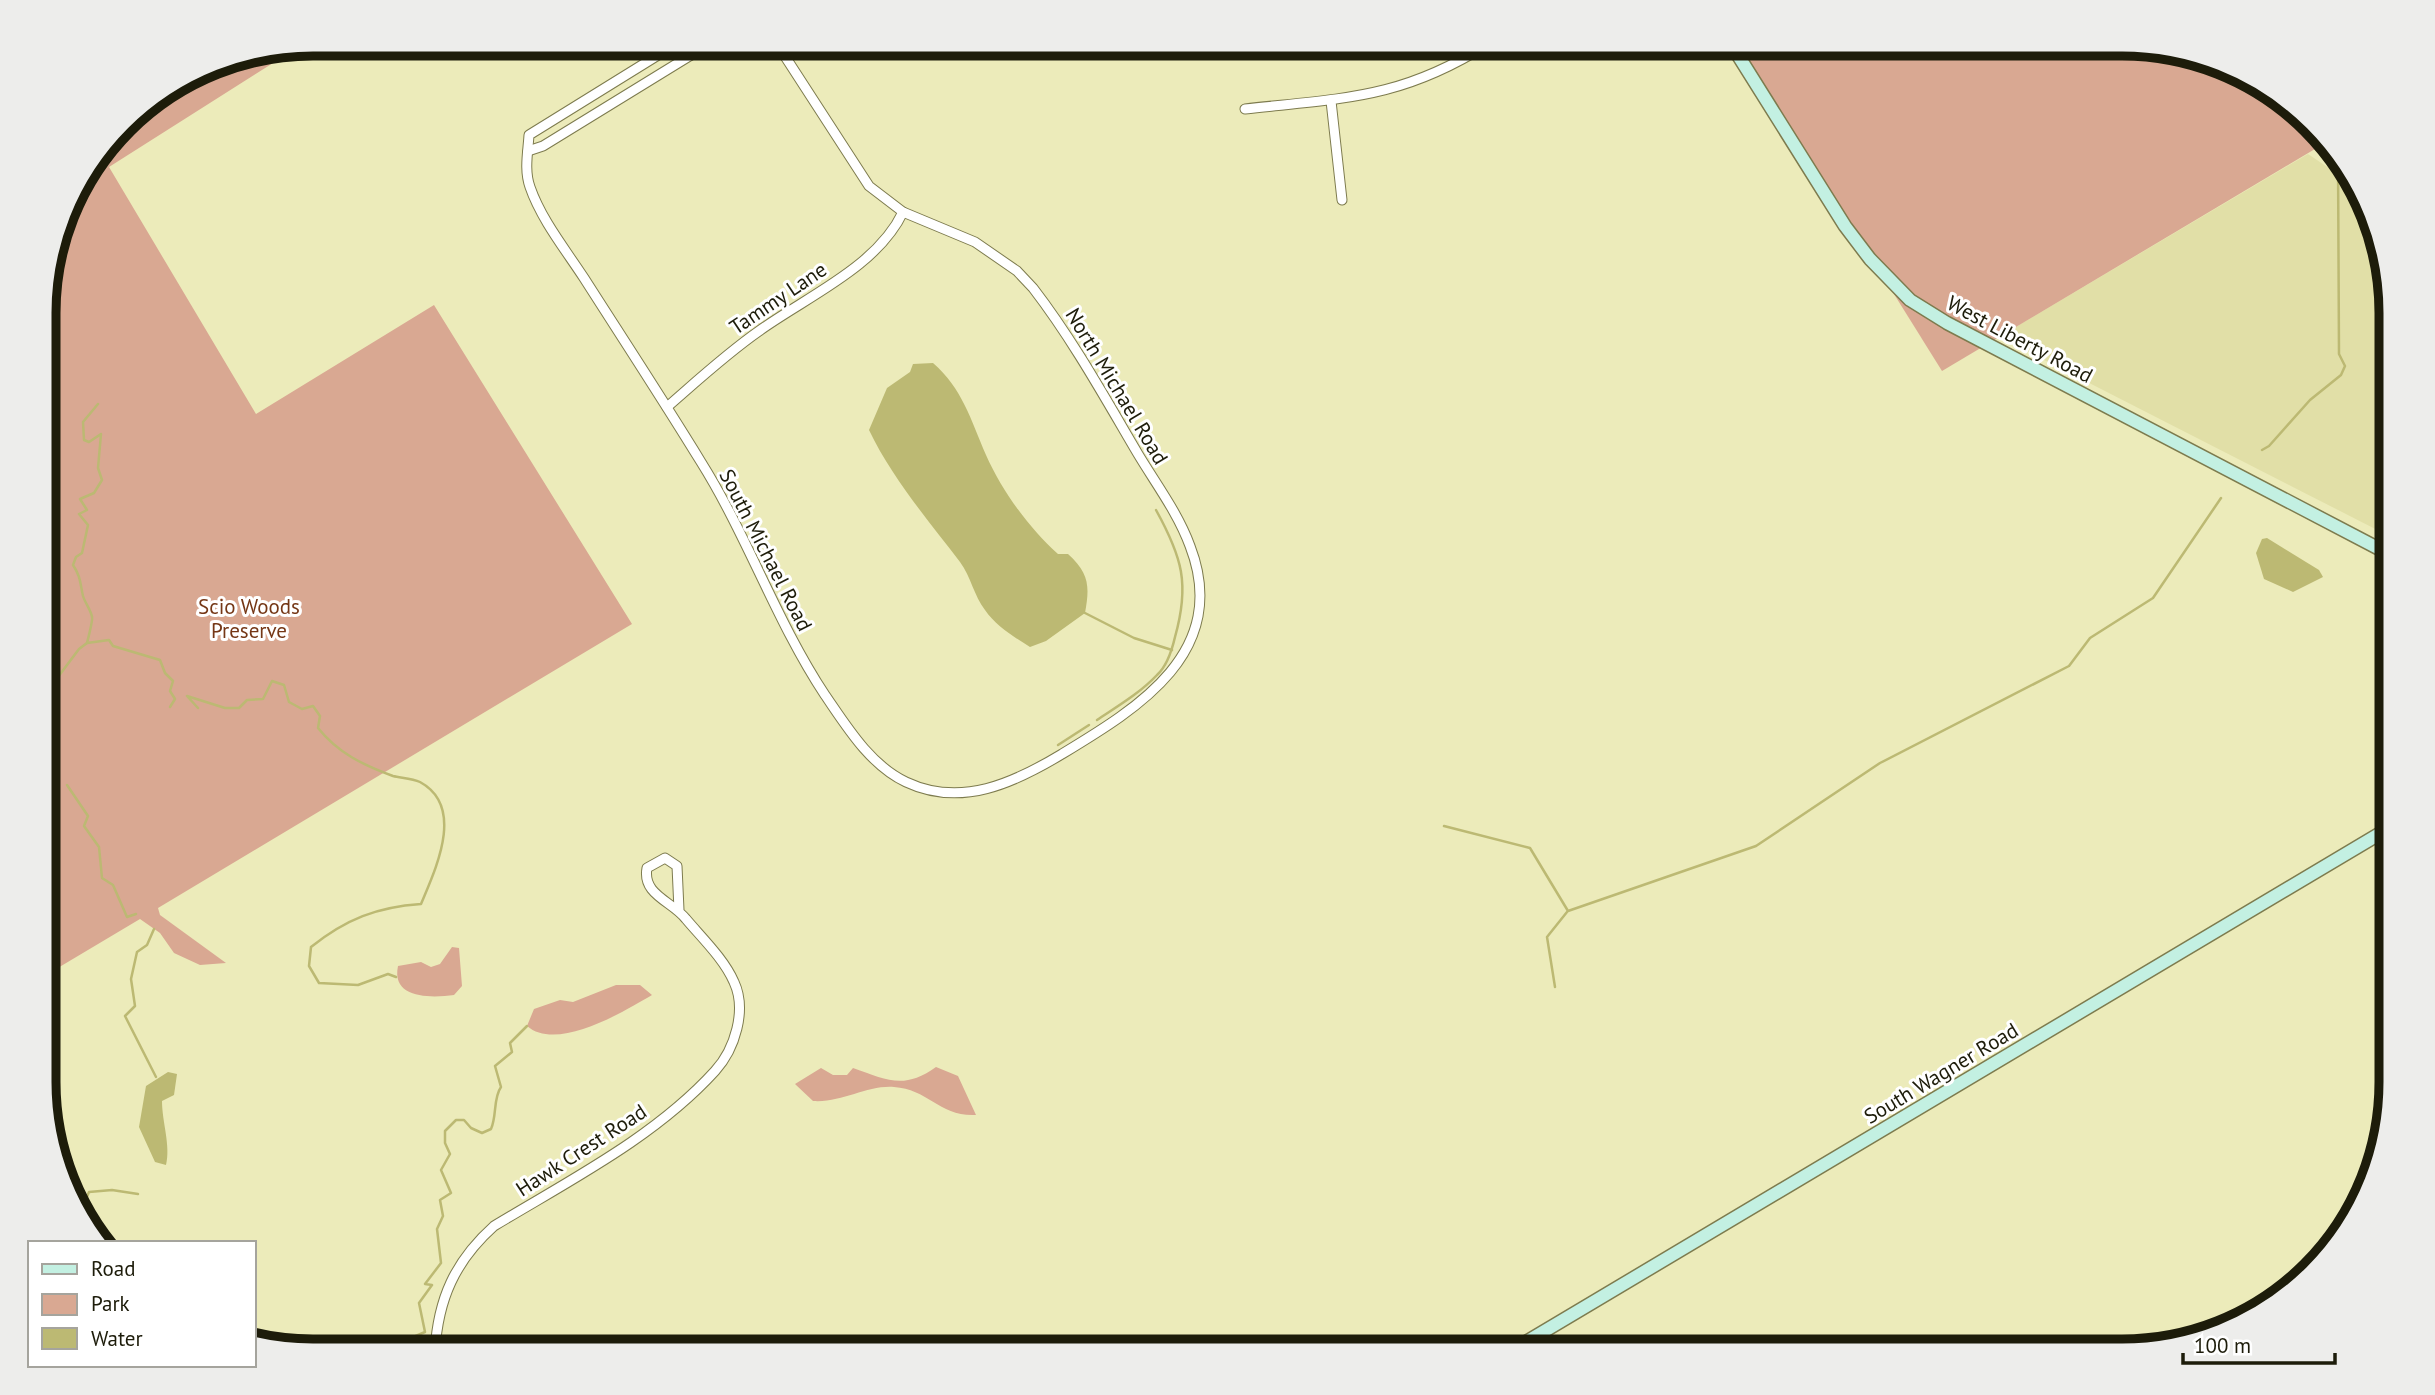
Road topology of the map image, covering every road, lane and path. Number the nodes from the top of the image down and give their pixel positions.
1 (657, 56) edge
2 (689, 56) edge
3 (785, 56) edge
4 (1467, 56) edge
5 (1739, 56) edge
6 (1331, 101) junction
7 (1245, 108) dead end
8 (528, 151) junction
9 (1342, 200) dead end
10 (903, 212) junction
11 (667, 407) junction
12 (2379, 549) edge
13 (1022, 778) joint
14 (2379, 834) edge
15 (679, 910) junction
16 (436, 1339) edge
17 (1531, 1339) edge

1 - 8 street
2 - 8 street
3 - 10 street, North Michael Road
4 - 6 street
5 - 12 main road, West Liberty Road
6 - 7 street
6 - 9 street
8 - 11 street, South Michael Road
10 - 11 street, Tammy Lane
10 - 13 street, North Michael Road
11 - 13 street, South Michael Road
14 - 17 main road, South Wagner Road
15 - 15 street, Hawk Crest Road
15 - 16 street, Hawk Crest Road

